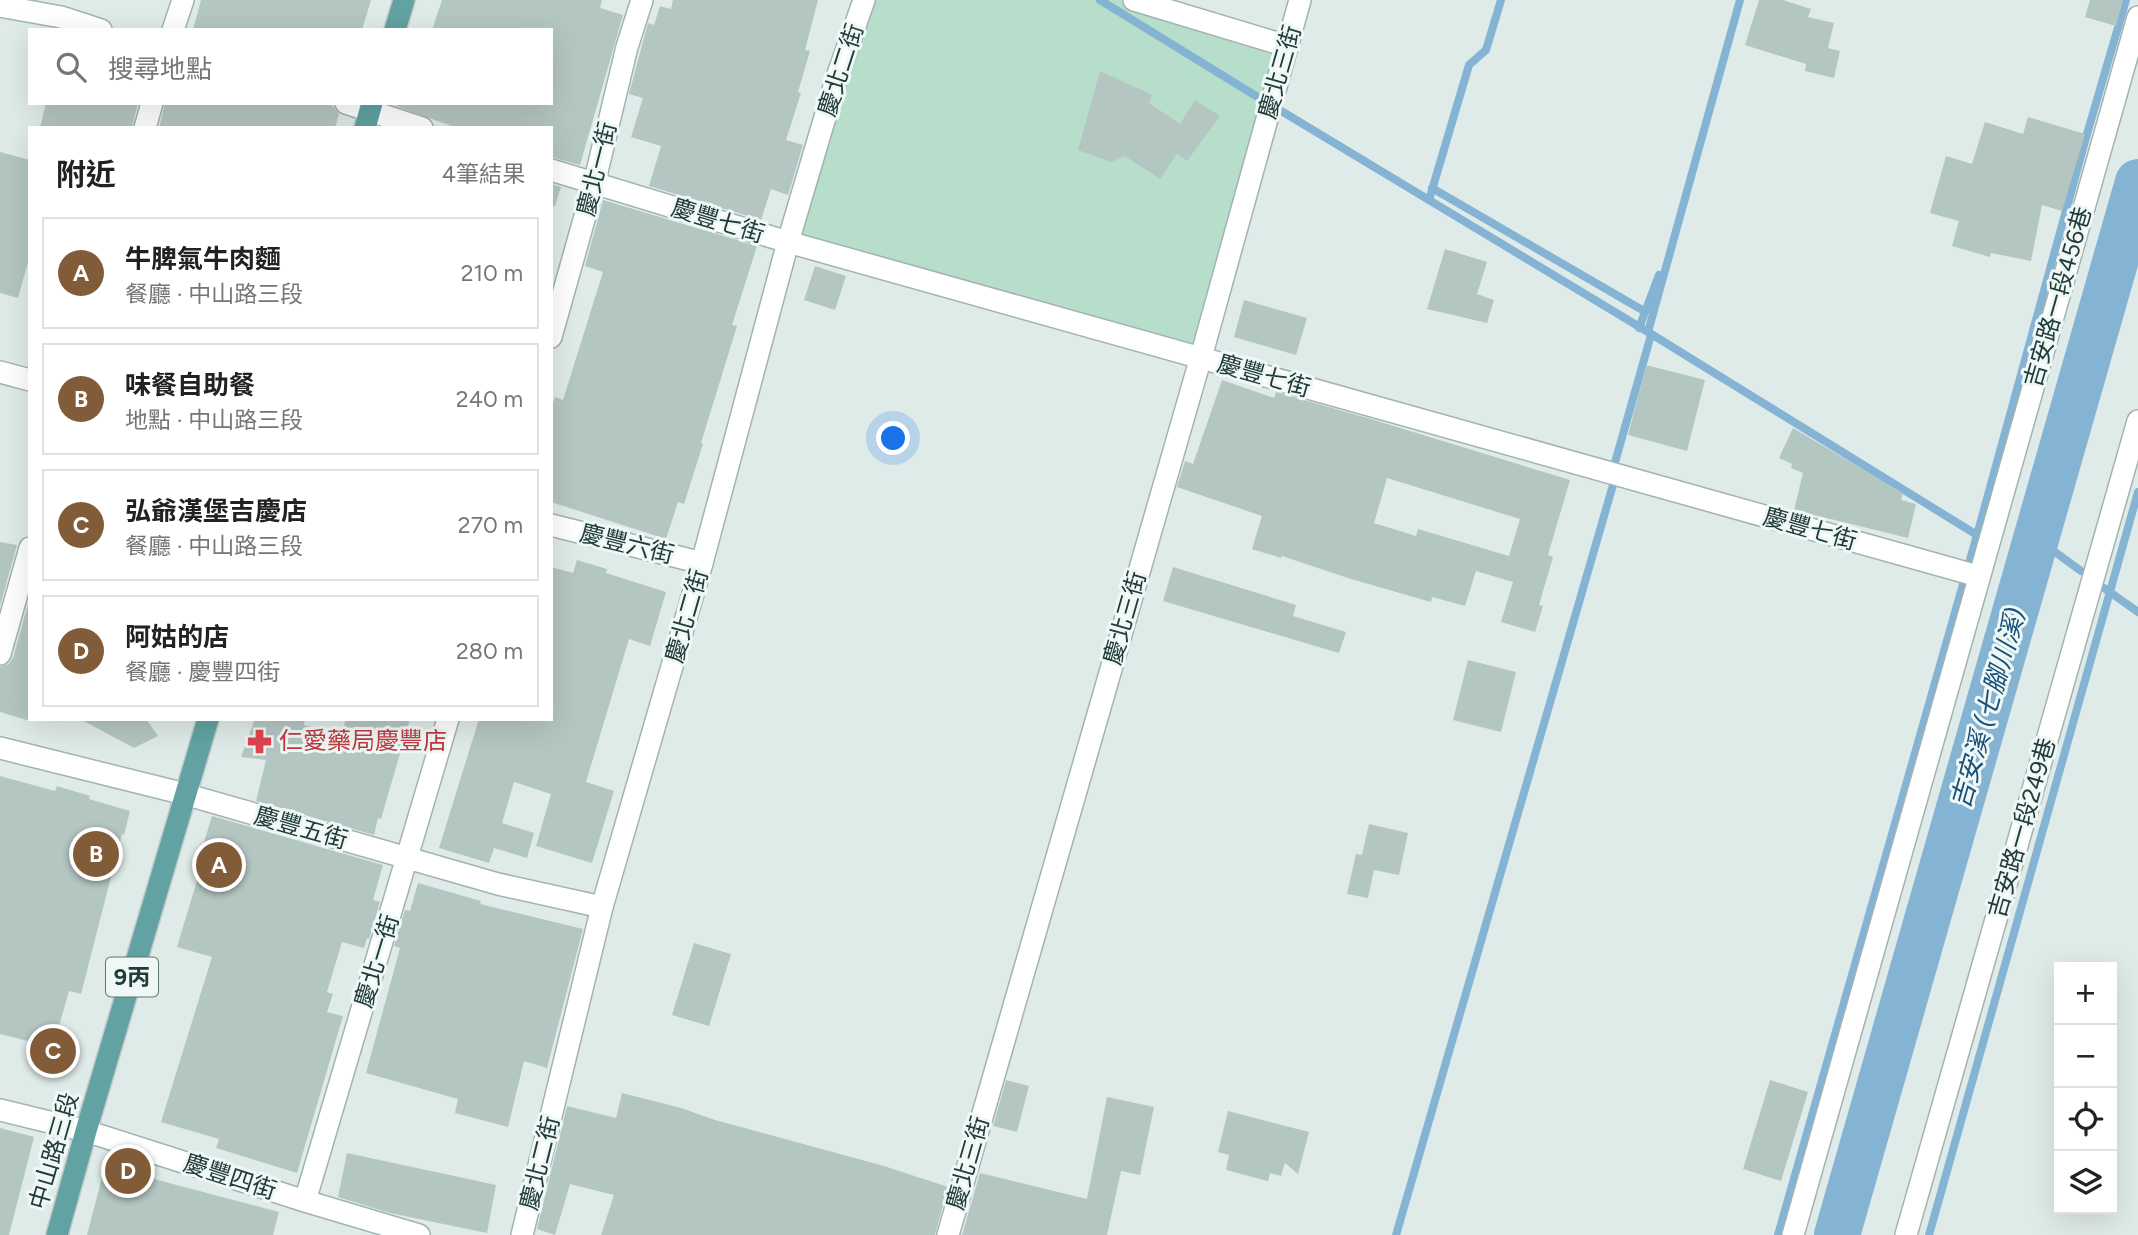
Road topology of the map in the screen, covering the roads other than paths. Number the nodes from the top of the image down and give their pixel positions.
1 (183, 0) edge
2 (404, 0) edge
3 (642, 0) edge
4 (864, 0) edge
5 (1134, 0) edge
6 (1300, 0) edge
7 (0, 6) edge
8 (2138, 17) edge
9 (95, 28) edge
10 (174, 28) edge
11 (396, 28) edge
12 (1287, 46) junction
13 (151, 105) edge
14 (350, 105) edge
15 (369, 114) edge
16 (146, 126) edge
17 (414, 126) edge
18 (553, 171) edge
19 (594, 184) junction
20 (788, 242) junction
21 (553, 330) edge
22 (1200, 358) junction
23 (0, 372) edge
24 (28, 379) edge
25 (2138, 421) edge
26 (553, 526) edge
27 (28, 555) edge
28 (702, 563) junction
29 (1978, 576) junction
30 (0, 654) edge
31 (207, 721) edge
32 (447, 721) edge
33 (0, 748) edge
34 (187, 795) junction
35 (408, 859) junction
36 (602, 907) junction
37 (0, 1110) edge
38 (86, 1131) junction
39 (305, 1201) junction
40 (57, 1235) edge
41 (419, 1235) edge
42 (522, 1235) edge
43 (948, 1235) edge
44 (1793, 1235) edge
45 (1906, 1235) edge

1 - 10 street
2 - 11 main road
3 - 19 street, 慶北一街
4 - 20 street, 慶北二街
5 - 12 street
6 - 12 street, 慶北三街
7 - 9 street
8 - 29 street, 吉安路一段456巷
12 - 22 street, 慶北三街
13 - 16 street
14 - 15 street
15 - 17 street
18 - 19 street, 慶豐七街
19 - 20 street, 慶豐七街
19 - 21 street, 慶北一街
20 - 22 street, 慶豐七街
20 - 28 street, 慶北二街
22 - 29 street, 慶豐七街
22 - 43 street, 慶北三街
23 - 24 street
25 - 45 street, 吉安路一段249巷
26 - 28 street, 慶豐六街
27 - 30 street
28 - 36 street, 慶北二街
29 - 44 street, 吉安路一段456巷
31 - 34 main road, 中山路三段 / 9丙
32 - 35 street, 慶北一街
33 - 34 street, 慶豐五街
34 - 35 street, 慶豐五街
34 - 38 main road, 中山路三段 / 9丙
35 - 36 street, 慶豐五街
35 - 39 street, 慶北一街
36 - 42 street, 慶北二街
37 - 38 street, 慶豐四街
38 - 39 street, 慶豐四街
38 - 40 main road, 中山路三段 / 9丙
39 - 41 street, 慶豐四街

